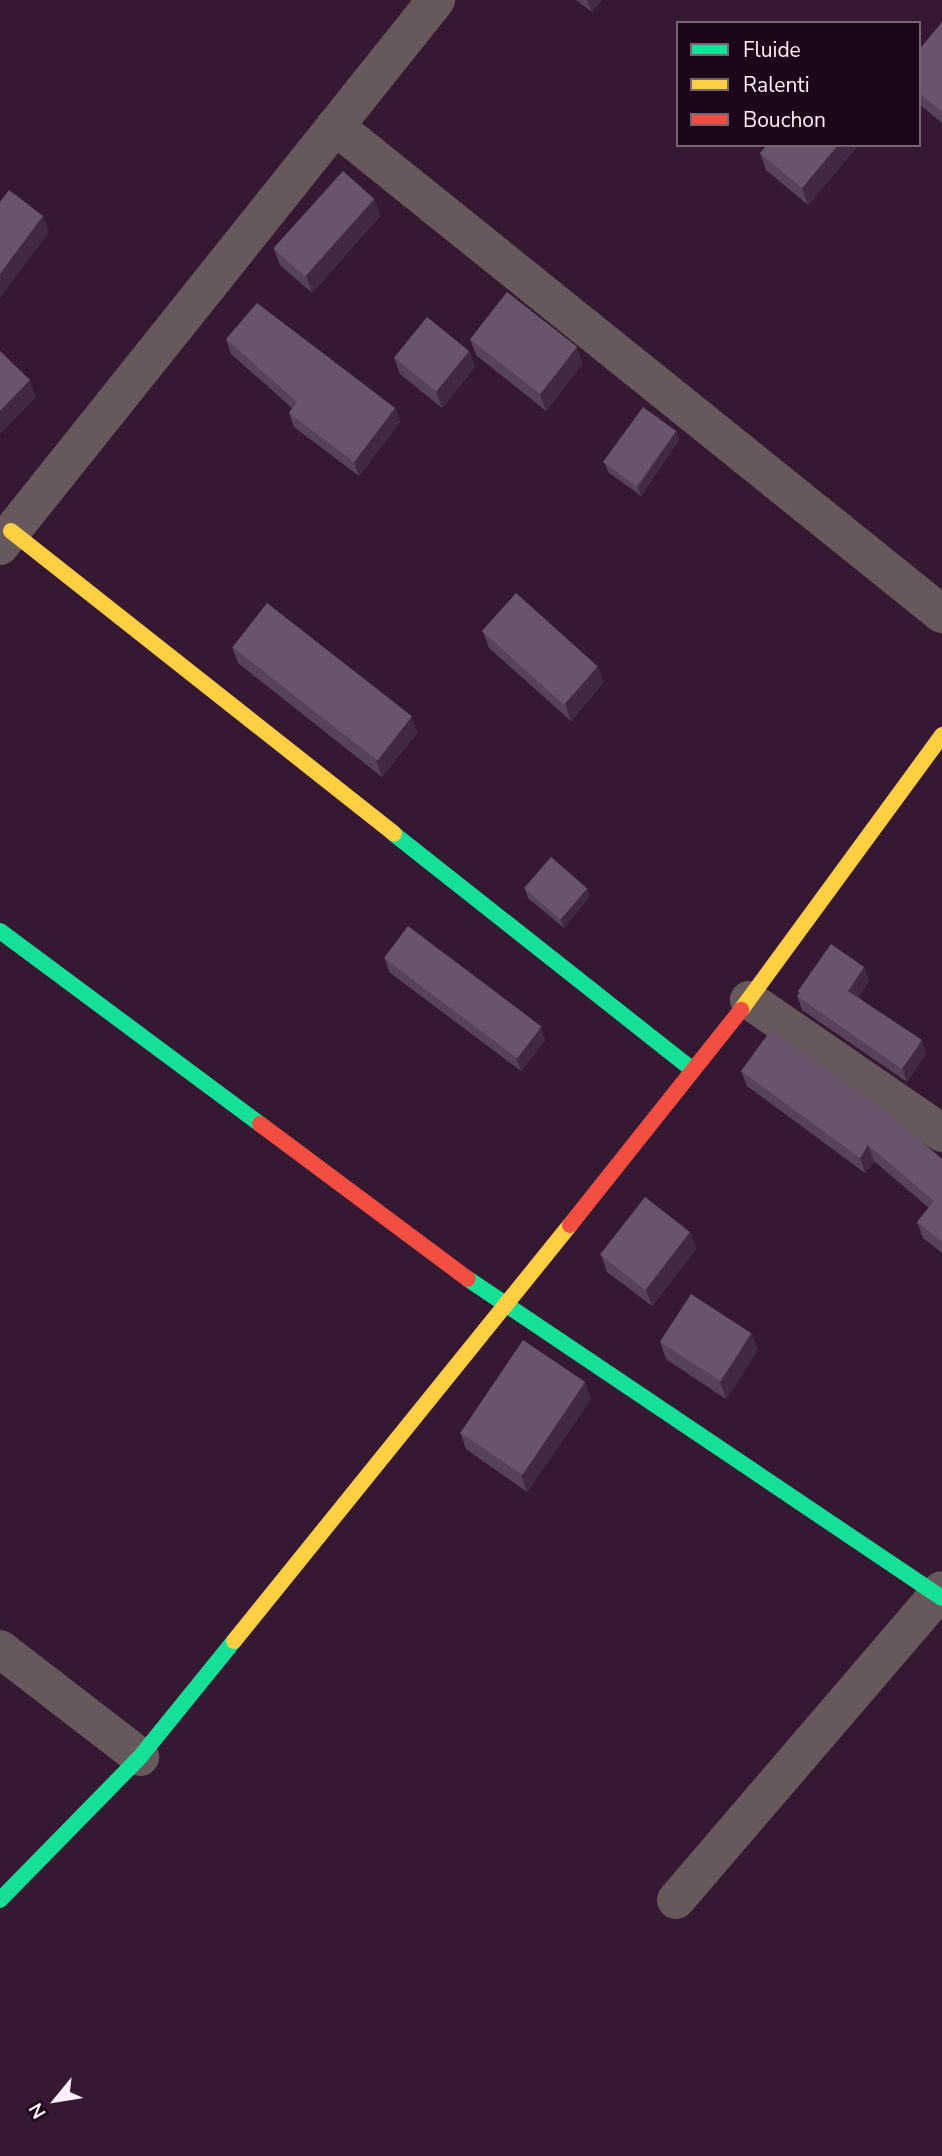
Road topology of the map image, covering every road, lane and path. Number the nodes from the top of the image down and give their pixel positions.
1 (436, 0) edge
2 (335, 126) junction
3 (6, 538) edge
4 (942, 614) edge
5 (942, 735) edge
6 (0, 931) edge
7 (749, 1000) junction
8 (693, 1070) junction
9 (942, 1133) edge
10 (505, 1307) junction
11 (940, 1594) edge
12 (0, 1649) edge
13 (140, 1757) junction
14 (0, 1900) edge
15 (676, 1900) dead end

1 - 2 street
2 - 3 street
2 - 4 street
3 - 8 street
5 - 7 street
6 - 10 street
7 - 8 street
7 - 9 street
8 - 10 street
10 - 11 street
10 - 13 street
11 - 15 street
12 - 13 street
13 - 14 street

